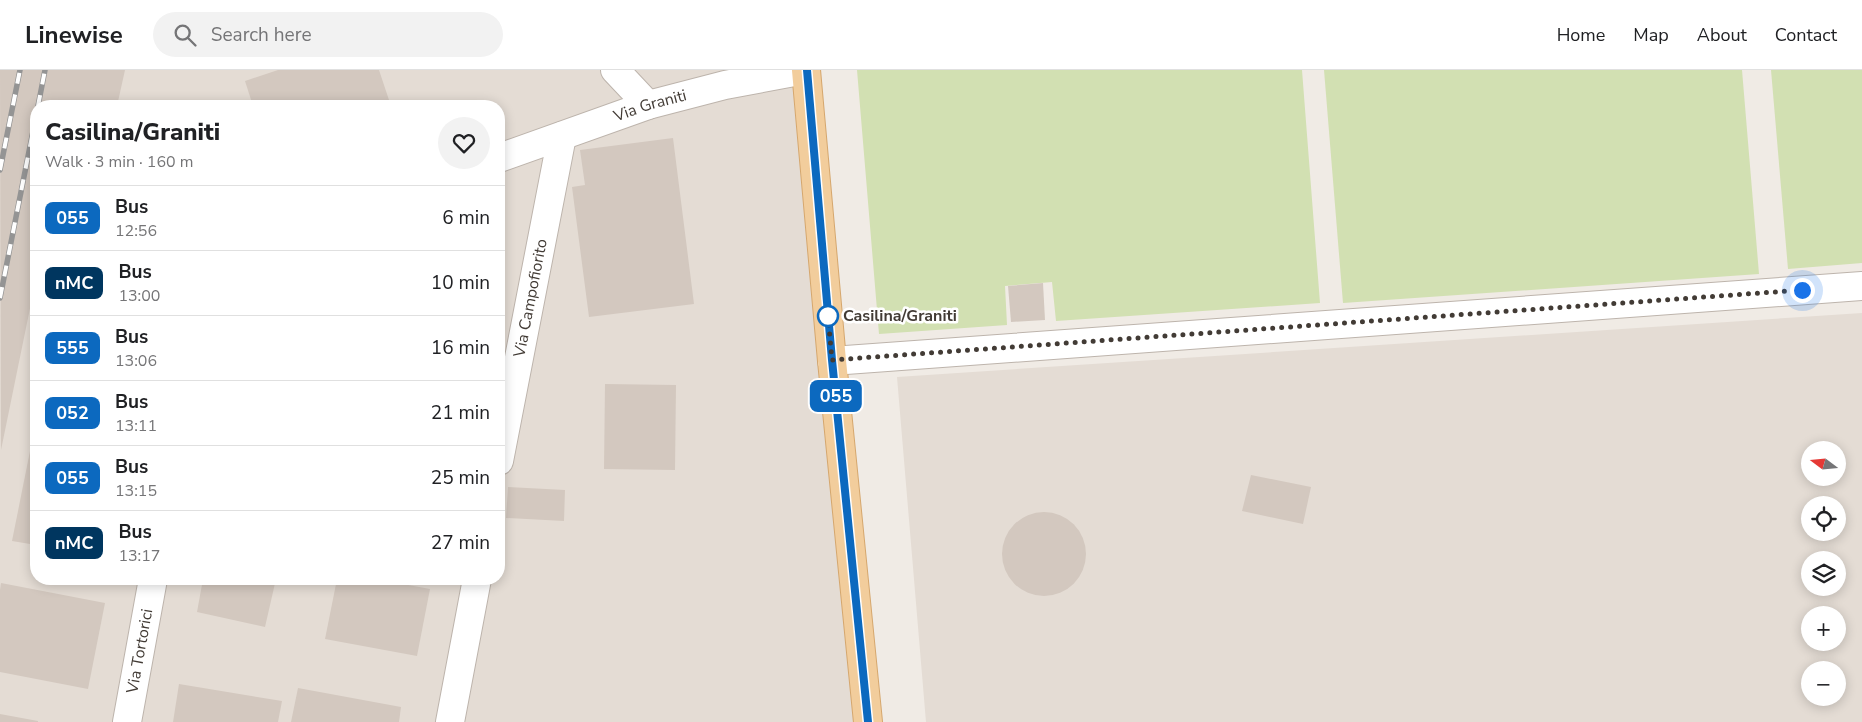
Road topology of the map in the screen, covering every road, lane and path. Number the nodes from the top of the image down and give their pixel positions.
1 (615, 70) edge
2 (806, 70) edge
3 (648, 105) junction
4 (562, 136) junction
5 (505, 156) edge
6 (1862, 286) edge
7 (832, 360) junction
8 (505, 430) edge
9 (152, 585) edge
10 (476, 585) edge
11 (126, 722) edge
12 (450, 722) edge
13 (868, 722) edge

1 - 3 street
2 - 3 street, Via Graniti
2 - 7 main road
3 - 4 street, Via Graniti
4 - 5 street, Via Graniti
4 - 8 street, Via Campofiorito
6 - 7 street
7 - 13 main road
9 - 11 street, Via Tortorici
10 - 12 street

